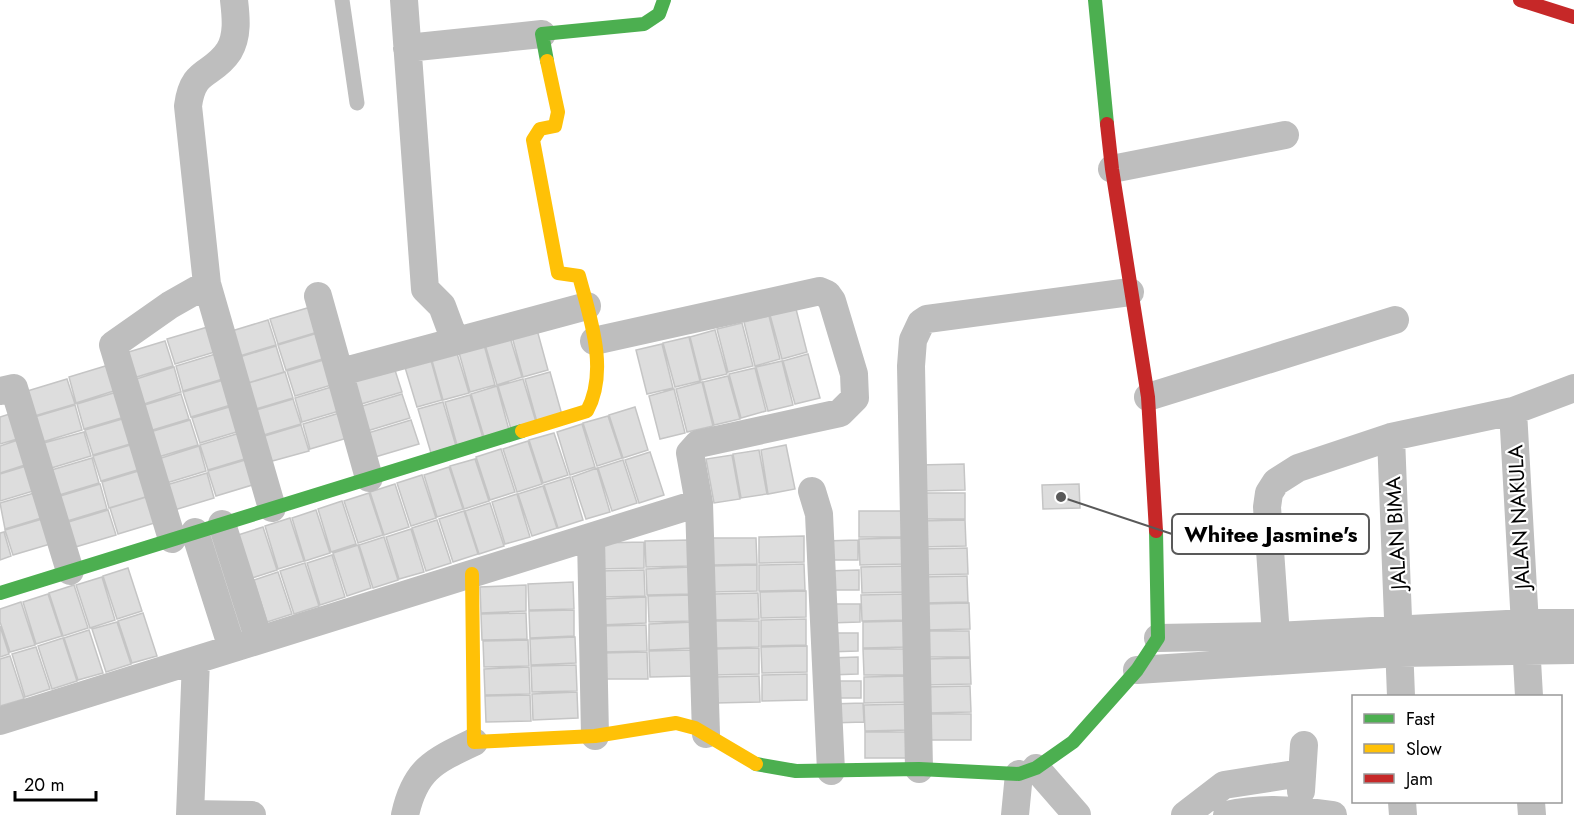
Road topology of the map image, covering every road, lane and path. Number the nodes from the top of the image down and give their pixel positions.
1 (234, 0) edge
2 (342, 0) edge
3 (404, 0) edge
4 (664, 0) edge
5 (1095, 0) edge
6 (1520, 0) edge
7 (1574, 17) edge
8 (542, 34) junction
9 (407, 48) junction
10 (357, 103) dead end
11 (1285, 135) dead end
12 (1112, 169) junction
13 (207, 284) junction
14 (1130, 292) junction
15 (318, 296) dead end
16 (587, 306) junction
17 (1395, 320) dead end
18 (454, 341) junction
19 (594, 341) junction
20 (341, 372) junction
21 (1574, 388) edge
22 (0, 391) edge
23 (1148, 397) junction
24 (1513, 411) junction
25 (1391, 437) junction
26 (369, 478) junction
27 (812, 491) dead end
28 (699, 504) junction
29 (272, 508) junction
30 (196, 532) junction
31 (591, 537) junction
32 (70, 571) junction
33 (472, 574) junction
34 (0, 593) edge
35 (1526, 623) junction
36 (1574, 623) edge
37 (1276, 636) junction
38 (1158, 638) junction
39 (259, 640) junction
40 (1400, 641) junction
41 (232, 648) junction
42 (1574, 650) edge
43 (1527, 653) junction
44 (196, 660) junction
45 (1137, 670) junction
46 (1401, 695) edge
47 (1529, 695) edge
48 (0, 721) edge
49 (706, 734) junction
50 (595, 736) junction
51 (474, 742) junction
52 (919, 769) junction
53 (831, 771) junction
54 (1027, 771) junction
55 (1301, 810) junction
56 (190, 814) edge
57 (252, 815) edge
58 (405, 815) edge
59 (1016, 815) edge
60 (1077, 815) edge
61 (1185, 815) edge
62 (1227, 815) edge
63 (1333, 815) edge

1 - 13 street
2 - 10 lane
3 - 9 street
4 - 8 street
5 - 12 street
6 - 7 street
8 - 9 street
8 - 16 street
9 - 18 street
11 - 12 street
12 - 14 street
13 - 29 street
13 - 30 street
14 - 23 street
14 - 52 street
15 - 20 street
16 - 18 street
16 - 19 street
17 - 23 street
18 - 20 street
19 - 26 street
19 - 28 street
20 - 26 street
21 - 24 street
22 - 32 street
23 - 38 street
24 - 25 street
24 - 35 street, JALAN NAKULA
25 - 37 street
25 - 40 street, JALAN BIMA
26 - 29 street
27 - 53 street
28 - 31 street
28 - 49 street
29 - 30 street
30 - 32 street
30 - 39 street
30 - 41 street
31 - 33 street
31 - 50 street
32 - 34 street
33 - 39 street
33 - 51 street
35 - 36 street
35 - 40 street
35 - 43 street, JALAN NAKULA
37 - 38 street
37 - 40 street
38 - 45 street
39 - 41 street
40 - 43 street
40 - 45 street
40 - 46 street, JALAN BIMA
41 - 44 street
42 - 43 street
43 - 47 street, JALAN NAKULA
44 - 48 street
44 - 56 street
45 - 54 street
49 - 50 street
49 - 53 street
50 - 51 street
51 - 58 street
52 - 53 street
52 - 54 street
54 - 59 street
54 - 60 street
55 - 61 street
55 - 62 street
55 - 63 street
56 - 57 street

